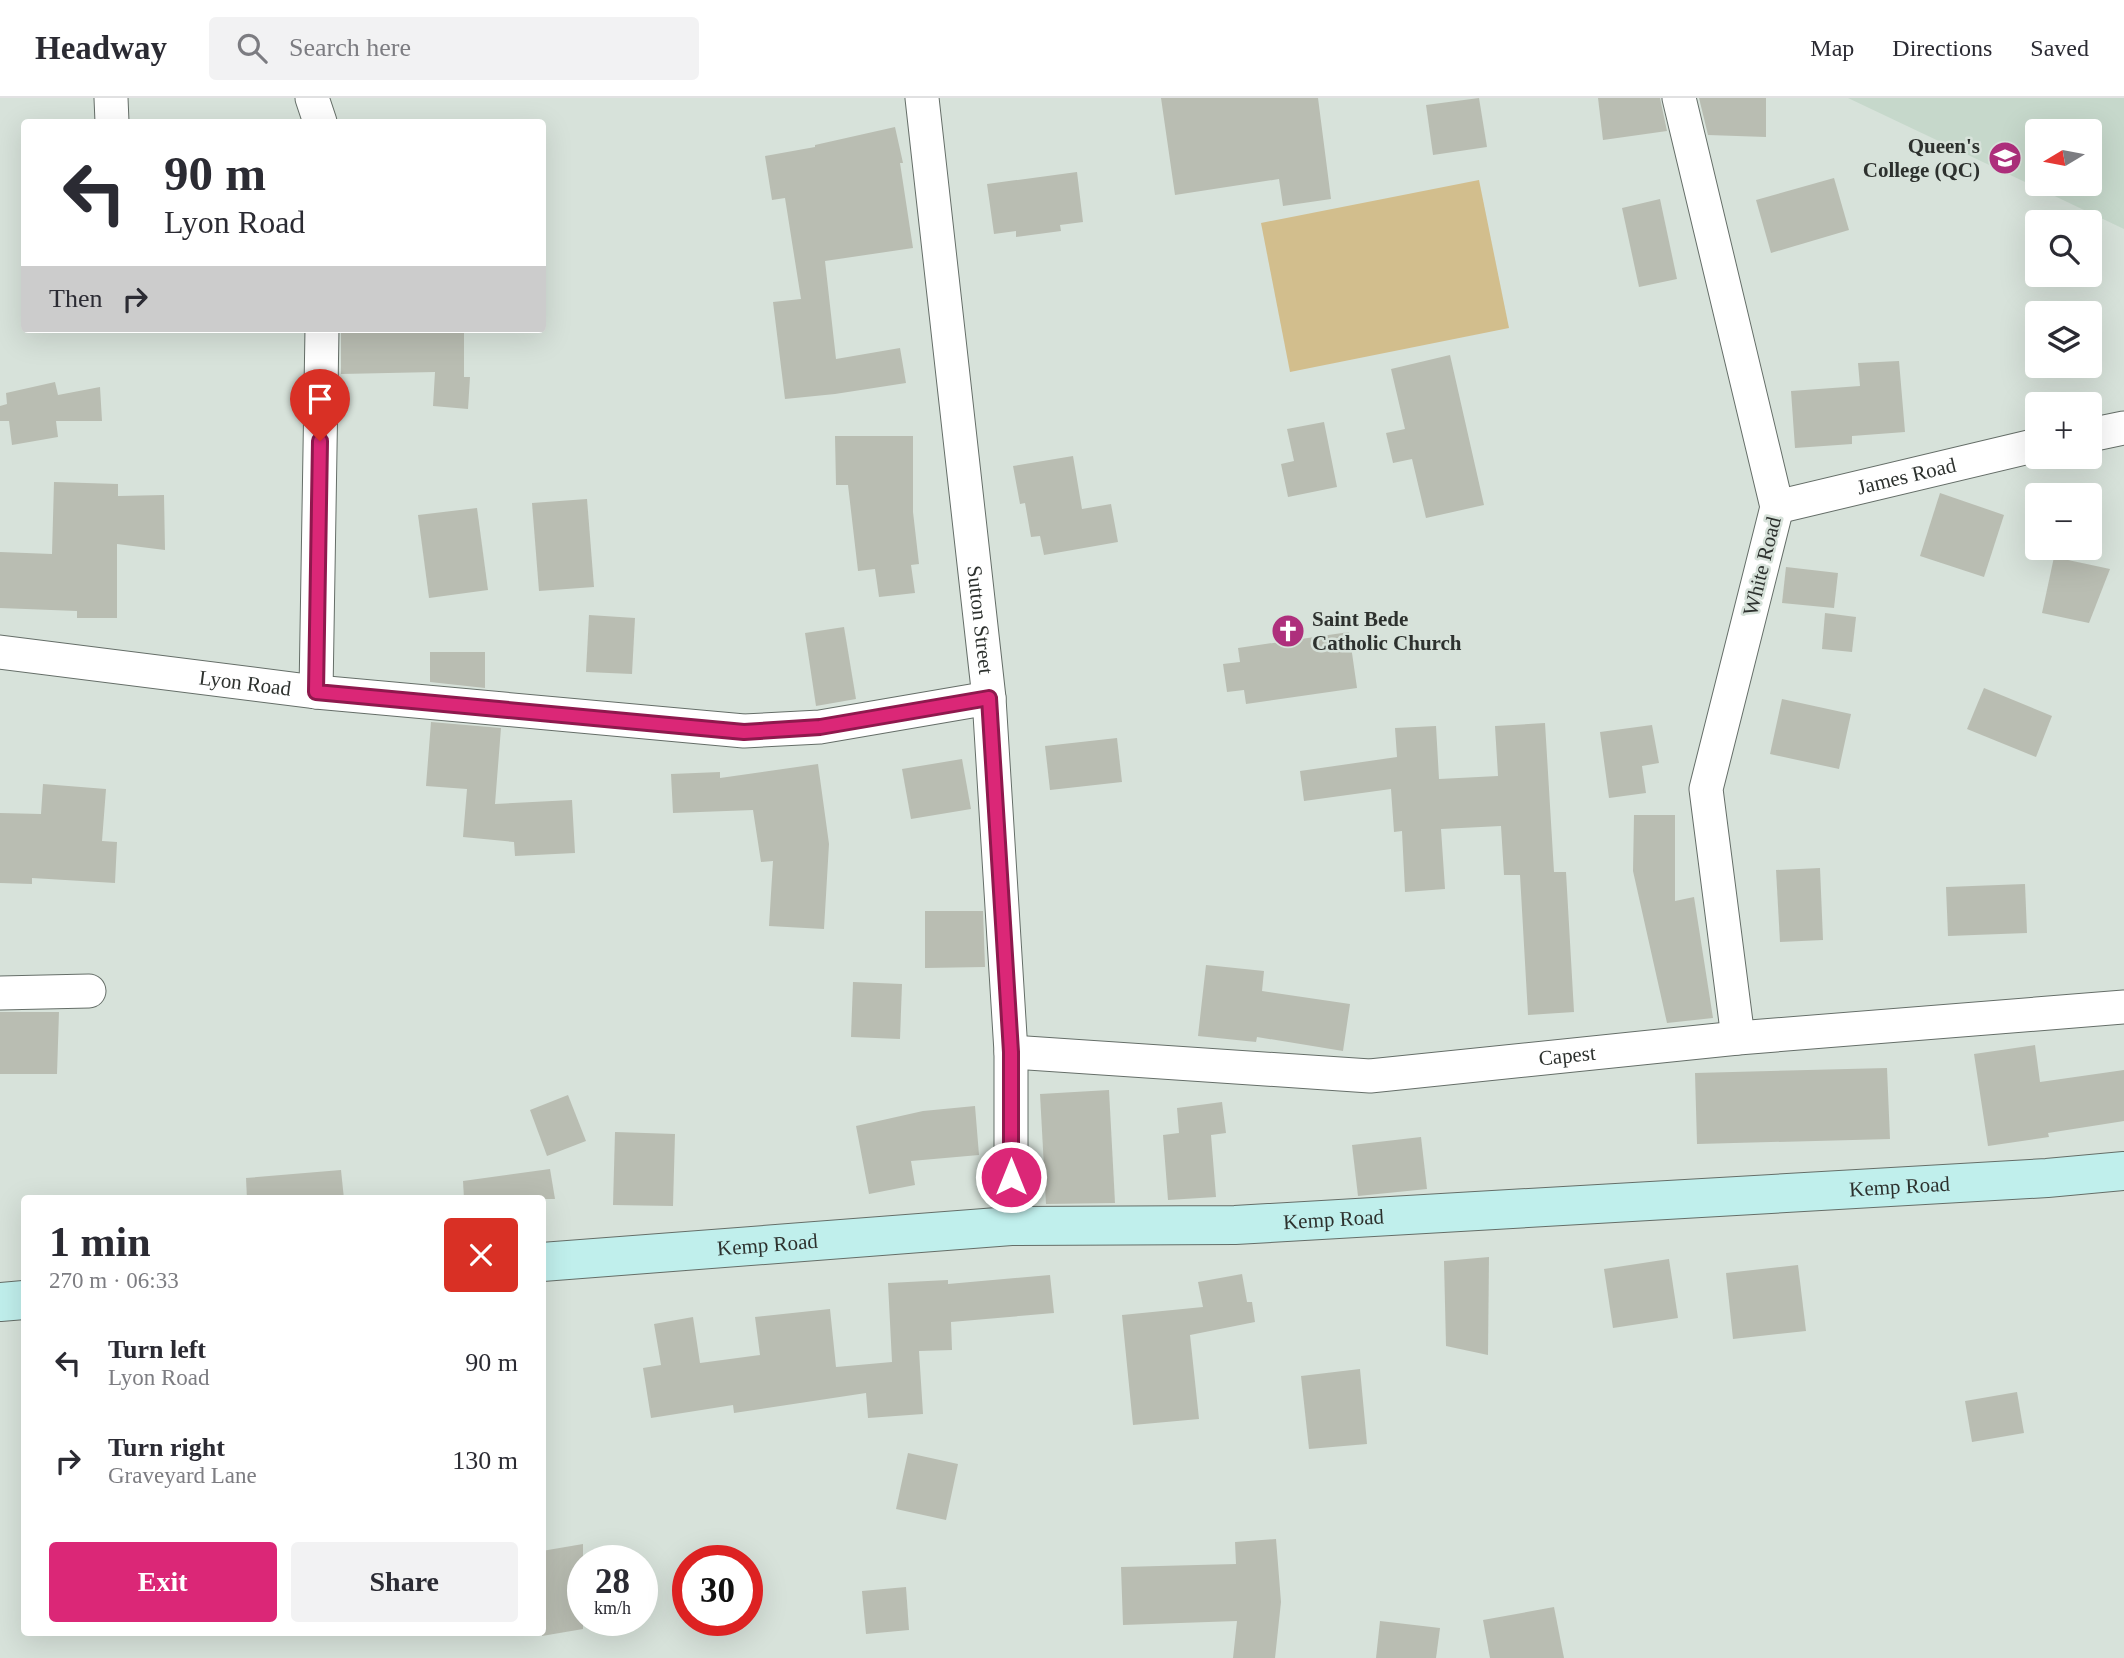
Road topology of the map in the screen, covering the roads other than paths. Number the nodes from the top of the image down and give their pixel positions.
1 (111, 98) edge
2 (312, 98) edge
3 (922, 98) edge
4 (1679, 98) edge
5 (112, 119) edge
6 (319, 119) edge
7 (322, 333) edge
8 (2124, 428) edge
9 (2102, 433) edge
10 (2025, 448) edge
11 (1777, 507) junction
12 (0, 652) edge
13 (316, 692) junction
14 (989, 698) junction
15 (89, 991) dead end
16 (0, 993) edge
17 (2124, 1007) edge
18 (1738, 1038) junction
19 (1011, 1052) junction
20 (2124, 1171) edge
21 (1011, 1226) junction
22 (546, 1262) edge
23 (21, 1300) edge
24 (0, 1302) edge

1 - 5 street
2 - 6 street
3 - 14 street, Sutton Street
4 - 11 street, White Road
7 - 13 street
8 - 9 street
10 - 11 street, James Road
11 - 18 street, White Road
12 - 13 street, Lyon Road
13 - 14 street, Lyon Road
14 - 19 street, Sutton Street
15 - 16 street
17 - 18 street, Capest
18 - 19 street, Capest
19 - 21 street, Sutton Street
20 - 21 street, Kemp Road
21 - 22 street, Kemp Road
23 - 24 street

